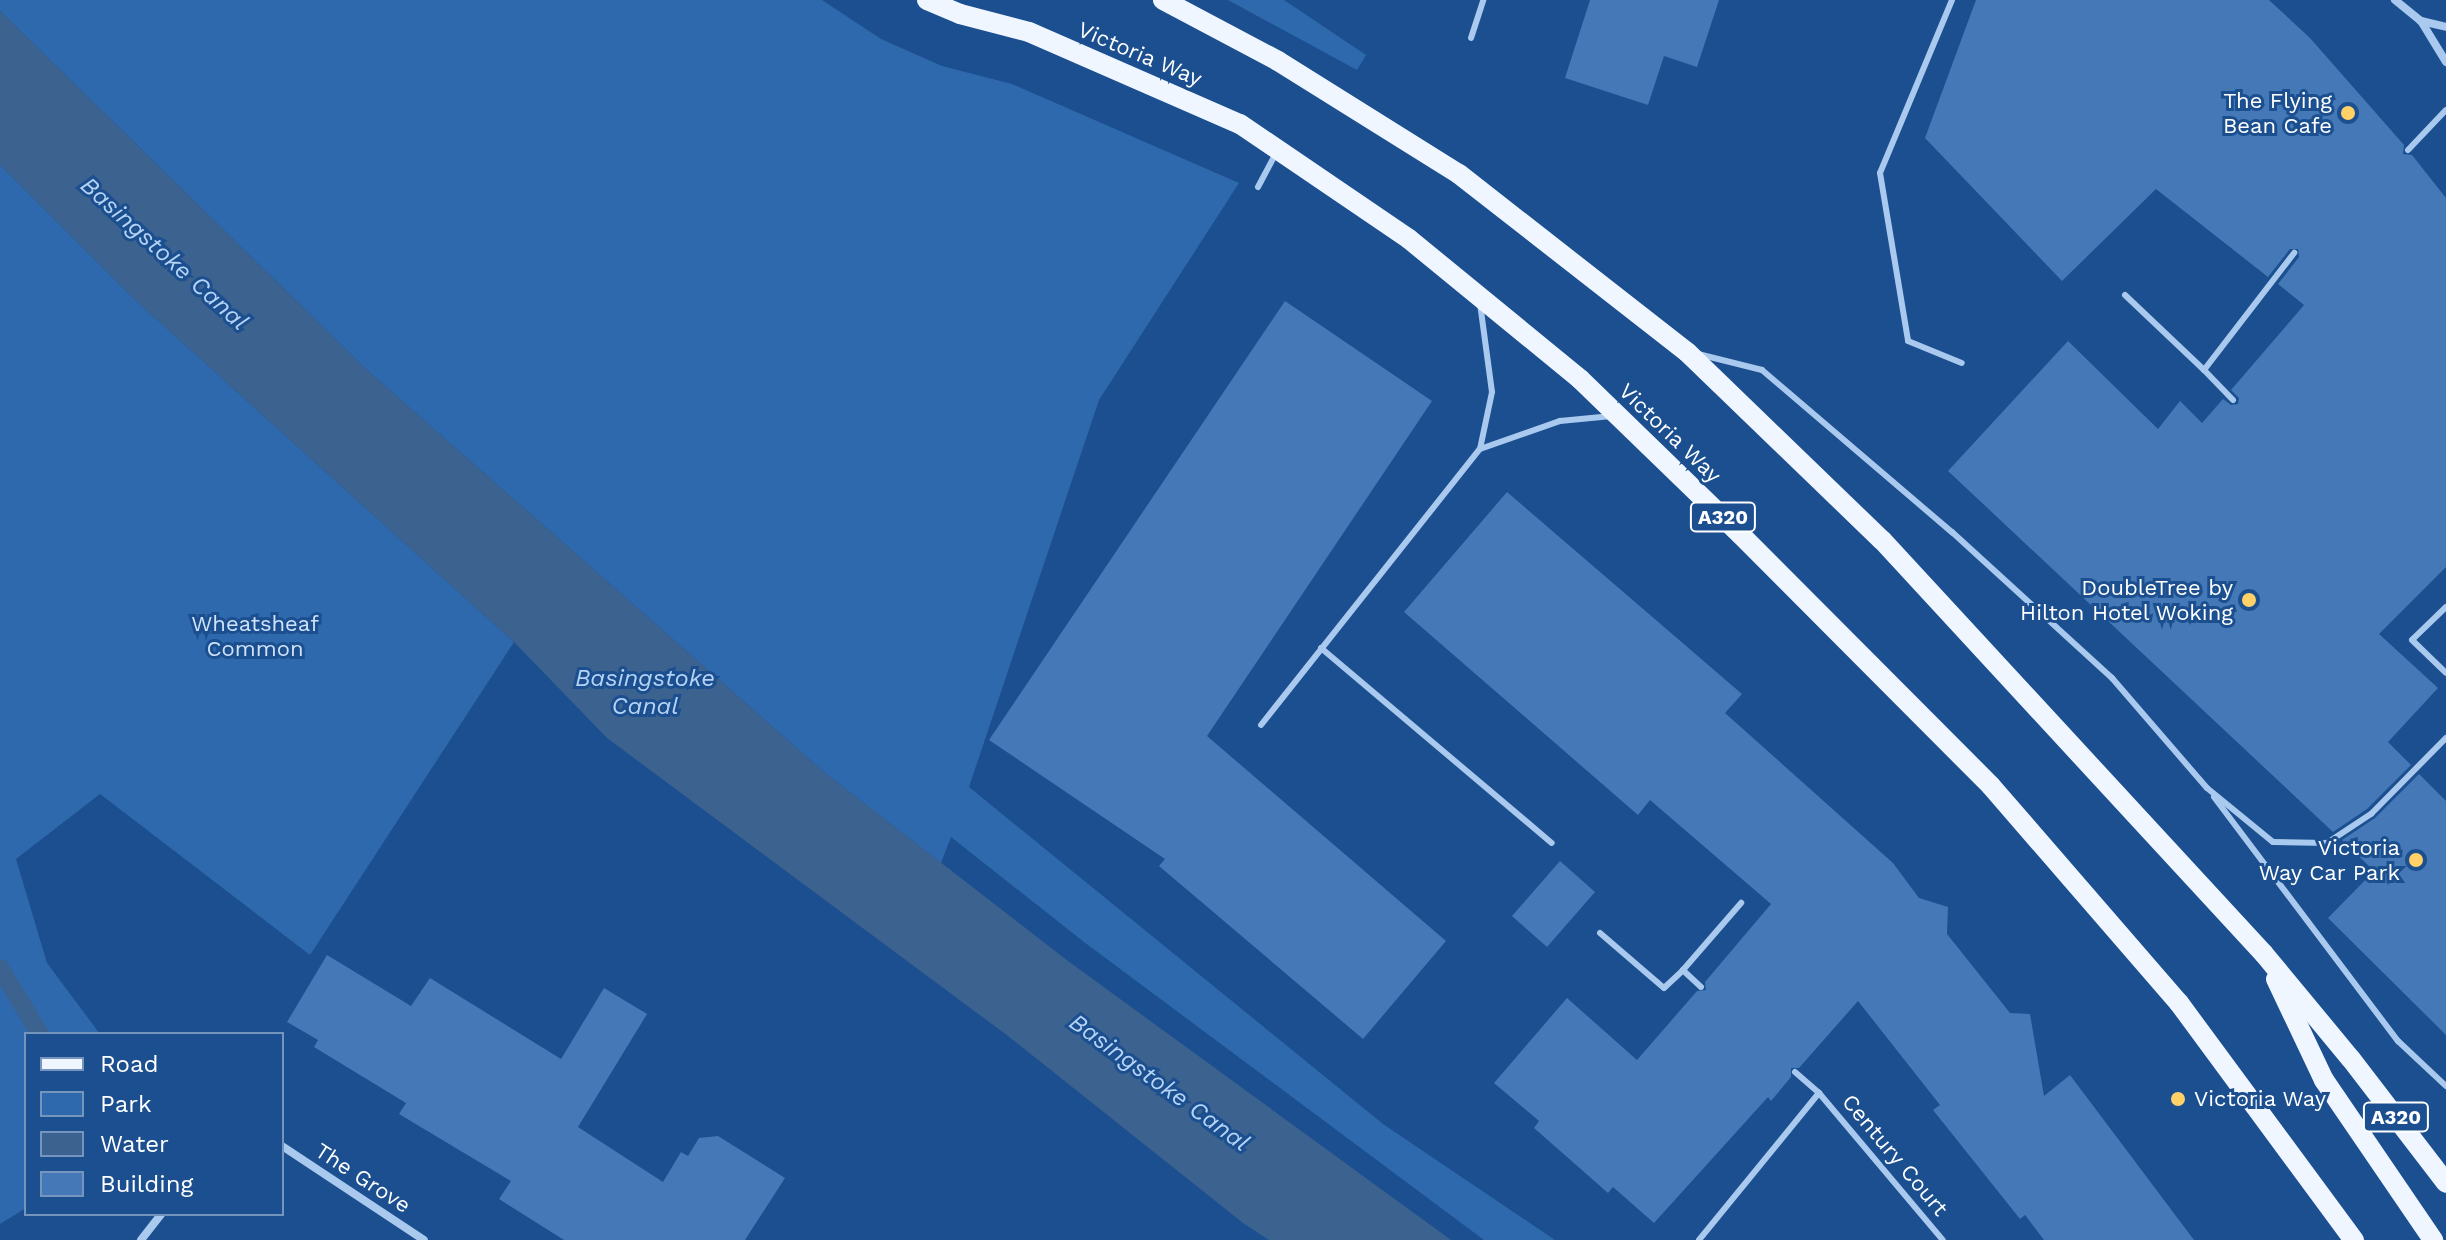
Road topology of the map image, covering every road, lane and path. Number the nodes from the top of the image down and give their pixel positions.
1 (927, 0) edge
2 (1163, 0) edge
3 (1483, 0) edge
4 (1952, 0) edge
5 (2395, 0) edge
6 (2421, 21) junction
7 (2446, 27) edge
8 (1471, 38) dead end
9 (2446, 62) edge
10 (2446, 110) edge
11 (1278, 150) junction
12 (2408, 150) dead end
13 (1258, 187) dead end
14 (2294, 253) dead end
15 (2125, 295) dead end
16 (1479, 296) junction
17 (1687, 352) junction
18 (1962, 363) dead end
19 (2204, 370) junction
20 (2233, 400) dead end
21 (1617, 416) junction
22 (1480, 449) junction
23 (2446, 607) edge
24 (1321, 648) junction
25 (2446, 673) edge
26 (1261, 725) dead end
27 (2446, 738) edge
28 (2207, 788) junction
29 (1552, 843) dead end
30 (1741, 903) dead end
31 (1600, 933) dead end
32 (2264, 954) junction
33 (1683, 970) junction
34 (1701, 987) dead end
35 (1795, 1072) dead end
36 (2446, 1086) edge
37 (1819, 1093) junction
38 (284, 1147) edge
39 (2446, 1183) edge
40 (159, 1216) edge
41 (2351, 1238) edge
42 (141, 1240) edge
43 (424, 1240) edge
44 (1699, 1240) edge
45 (1943, 1240) edge
46 (2433, 1240) edge

1 - 11 main road, Victoria Way / A320
2 - 17 main road, A320
3 - 8 lane
4 - 18 lane
5 - 6 street
6 - 7 street
6 - 9 street
10 - 12 lane
11 - 13 lane
11 - 16 main road, Victoria Way / A320
14 - 19 lane
15 - 19 lane
16 - 21 main road, Victoria Way / A320
16 - 22 lane
17 - 28 lane
17 - 32 main road, A320
19 - 20 lane
21 - 22 lane
21 - 41 main road, Victoria Way / A320
22 - 24 lane
23 - 25 lane
24 - 26 lane
24 - 29 lane
27 - 28 lane
28 - 36 lane
30 - 33 lane
31 - 33 lane
32 - 39 main road, A320
32 - 46 main road
33 - 34 lane
35 - 37 lane, Century Court
37 - 44 lane, Century Court
37 - 45 lane, Century Court
38 - 43 street, The Grove
40 - 42 street

